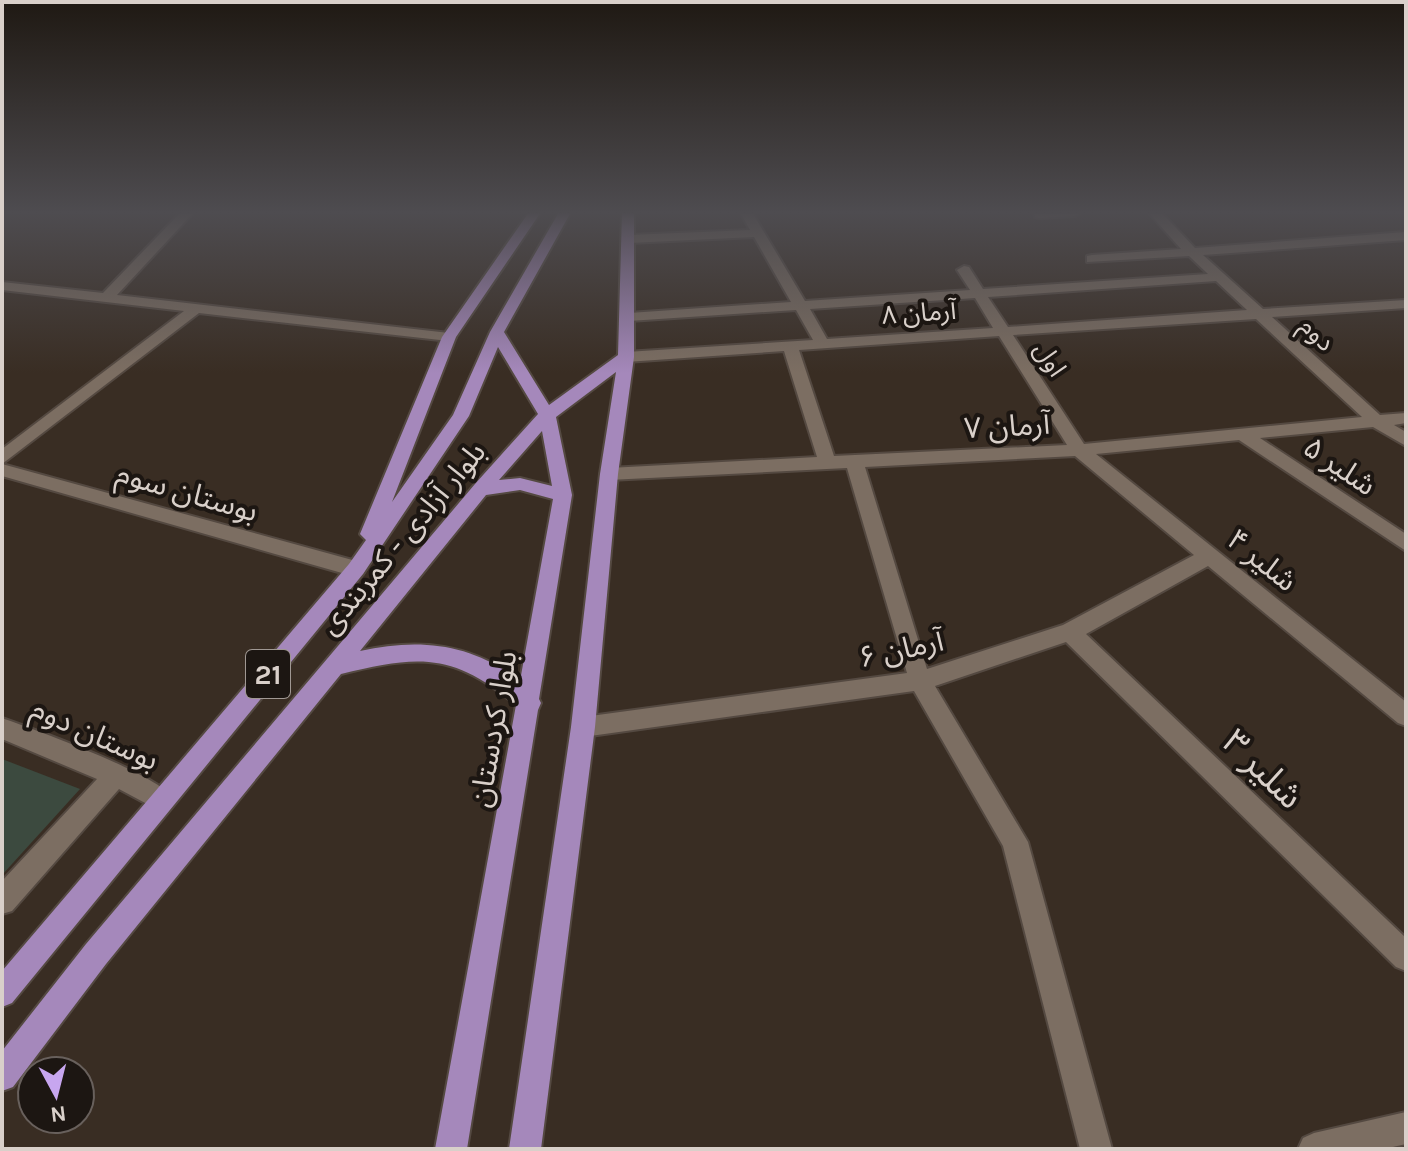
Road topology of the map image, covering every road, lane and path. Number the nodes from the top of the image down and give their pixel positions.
1 (137, 266) edge
2 (498, 266) edge
3 (535, 266) edge
4 (629, 266) edge
5 (777, 266) edge
6 (1207, 266) edge
7 (964, 270) dead end
8 (1219, 277) junction
9 (3, 287) edge
10 (981, 293) junction
11 (108, 296) junction
12 (1406, 304) edge
13 (800, 305) junction
14 (198, 307) junction
15 (1260, 314) junction
16 (629, 317) junction
17 (497, 332) junction
18 (1004, 332) junction
19 (449, 337) junction
20 (823, 344) junction
21 (790, 346) junction
22 (626, 357) junction
23 (547, 415) junction
24 (1406, 418) edge
25 (1376, 421) junction
26 (1242, 434) junction
27 (1406, 440) edge
28 (1079, 450) junction
29 (2, 458) edge
30 (854, 461) junction
31 (827, 462) junction
32 (2, 470) edge
33 (609, 474) junction
34 (481, 489) junction
35 (563, 495) junction
36 (1406, 544) edge
37 (1209, 556) junction
38 (356, 569) junction
39 (1070, 632) junction
40 (334, 666) junction
41 (920, 681) junction
42 (530, 703) junction
43 (1406, 716) edge
44 (583, 727) junction
45 (2, 728) edge
46 (116, 775) junction
47 (162, 800) junction
48 (2, 901) edge
49 (1406, 957) edge
50 (2, 993) edge
51 (2, 1076) edge
52 (1406, 1128) edge
53 (451, 1149) edge
54 (525, 1149) edge
55 (1096, 1149) edge
56 (1314, 1149) edge

1 - 11 street
2 - 19 main road
3 - 17 main road, 21
4 - 16 main road
5 - 13 street
6 - 8 street, دوم
7 - 10 street, اول
8 - 10 street
8 - 15 street, دوم
9 - 11 street
10 - 13 street
10 - 18 street, اول
11 - 14 street
12 - 15 street, آرمان ۸
13 - 16 street
13 - 20 street
14 - 19 street
14 - 29 street
15 - 18 street, آرمان ۸
15 - 25 street, دوم
16 - 22 main road
17 - 23 main road, بلوار کردستان
17 - 38 main road, بلوار آزادی - کمربندی / 21
18 - 20 street, آرمان ۸
18 - 28 street, اول
19 - 38 main road
20 - 21 street, آرمان ۸
21 - 22 street, آرمان ۸
21 - 31 street
22 - 23 main road, بلوار آزادی - کمربندی
22 - 33 main road
23 - 34 main road, بلوار آزادی - کمربندی
23 - 35 main road, بلوار کردستان
24 - 25 street, آرمان ۷
25 - 26 street, آرمان ۷
25 - 27 street, دوم
26 - 28 street, آرمان ۷
26 - 36 street, شلیر ۵
28 - 30 street, آرمان ۷
28 - 37 street, شلیر ۴
30 - 31 street, آرمان ۷
30 - 41 street
31 - 33 street, آرمان ۷
32 - 38 street, بوستان سوم
33 - 44 main road
34 - 35 main road
34 - 40 main road, بلوار آزادی - کمربندی
35 - 42 main road, بلوار کردستان
37 - 39 street, آرمان ۶
37 - 43 street, شلیر ۴
38 - 47 main road, بلوار آزادی - کمربندی / 21
39 - 41 street, آرمان ۶
39 - 49 street, شلیر ۳
40 - 42 main road
40 - 51 main road, بلوار آزادی - کمربندی
41 - 44 street, آرمان ۶
41 - 55 street
42 - 53 main road, بلوار کردستان
44 - 54 main road
45 - 46 street, بوستان دوم
46 - 47 street, بوستان دوم
46 - 48 street
47 - 50 main road, بلوار آزادی - کمربندی / 21
52 - 56 street

